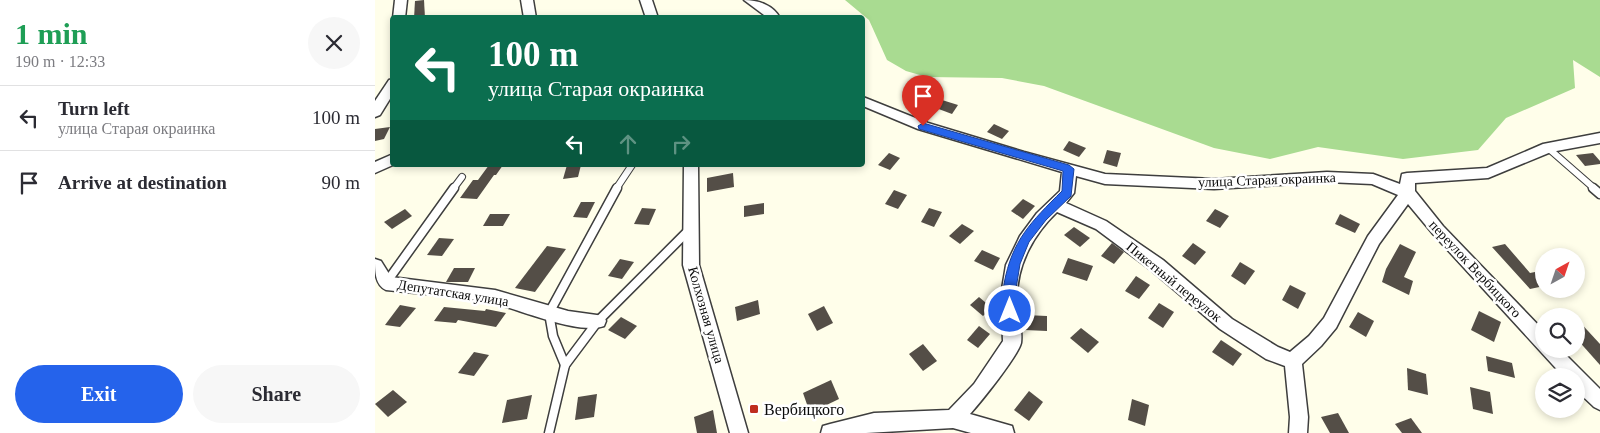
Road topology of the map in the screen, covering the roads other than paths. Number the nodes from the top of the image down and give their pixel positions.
1 (401, 0) edge
2 (527, 0) edge
3 (646, 0) edge
4 (750, 0) edge
5 (399, 15) edge
6 (529, 15) edge
7 (651, 15) edge
8 (772, 15) edge
9 (390, 88) edge
10 (865, 102) edge
11 (375, 112) edge
12 (1600, 138) edge
13 (1548, 148) junction
14 (390, 160) edge
15 (631, 167) edge
16 (691, 167) edge
17 (375, 168) edge
18 (1069, 169) junction
19 (462, 177) dead end
20 (1408, 193) junction
21 (1600, 194) edge
22 (1055, 205) junction
23 (691, 228) junction
24 (375, 266) edge
25 (386, 283) junction
26 (549, 313) junction
27 (598, 321) junction
28 (1535, 333) edge
29 (1557, 358) edge
30 (1293, 361) junction
31 (565, 364) junction
32 (1567, 368) edge
33 (1585, 387) edge
34 (1600, 401) edge
35 (953, 419) junction
36 (549, 433) edge
37 (739, 433) edge
38 (829, 433) edge
39 (1005, 433) edge
40 (1298, 433) edge

1 - 5 street
2 - 6 street
3 - 7 street
4 - 8 street
9 - 11 street
10 - 18 street, улица Старая окраинка
12 - 13 street
13 - 20 street
13 - 21 lane
14 - 17 street
15 - 26 lane
16 - 23 street, Колхозная улица
18 - 20 street, улица Старая окраинка
18 - 22 street
19 - 25 lane
20 - 28 street, переулок Вербицкого
20 - 30 street
22 - 30 street, Пикетный переулок
22 - 35 street
23 - 27 lane
23 - 37 street, Колхозная улица
24 - 25 street, Депутатская улица
25 - 26 street, Депутатская улица
26 - 27 street, Депутатская улица
26 - 31 lane
27 - 31 lane
29 - 32 street
30 - 40 street
31 - 36 lane
33 - 34 street
35 - 38 street
35 - 39 street

